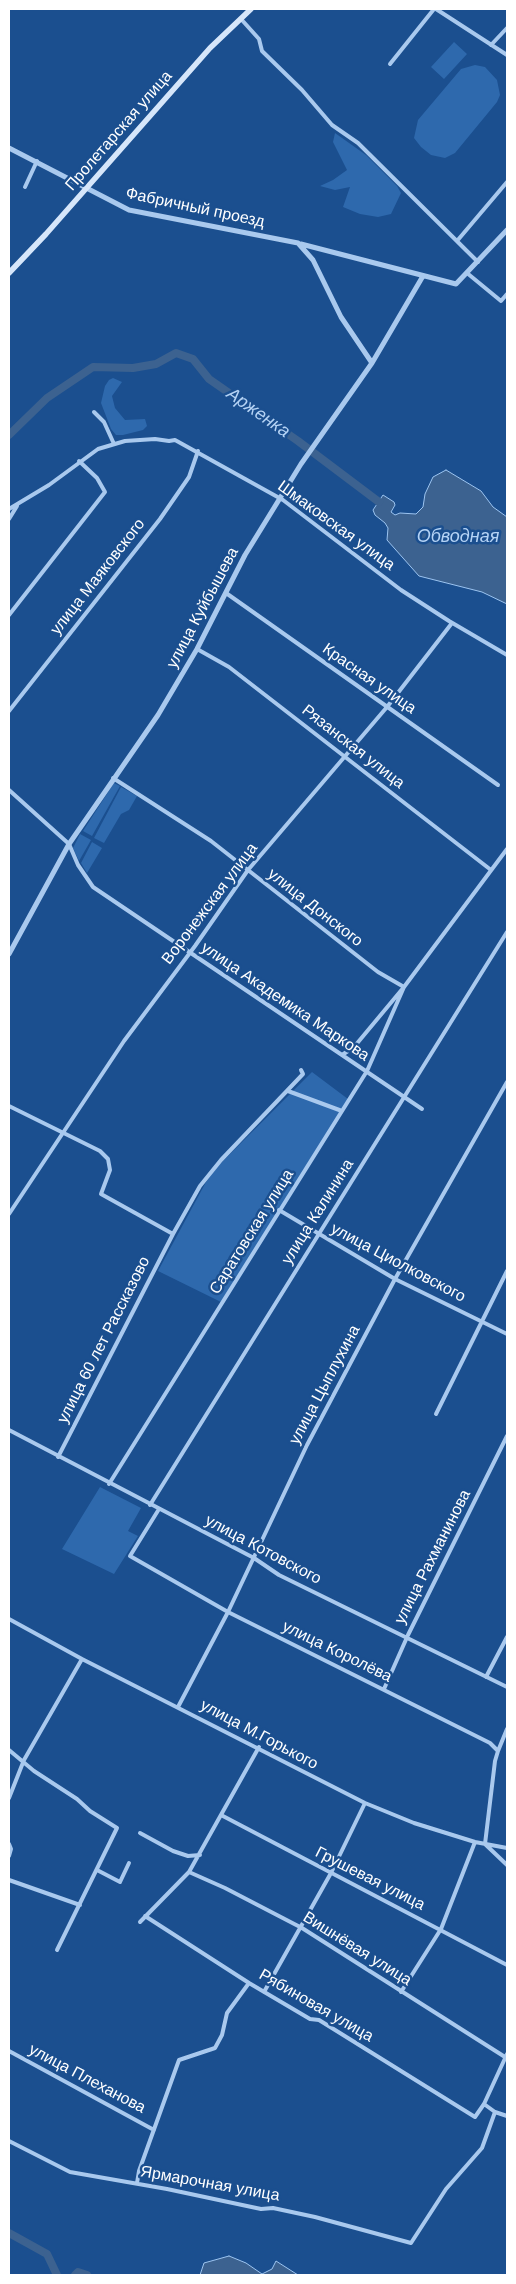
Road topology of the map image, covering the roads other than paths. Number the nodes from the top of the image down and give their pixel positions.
1 (251, 9) edge
2 (435, 9) edge
3 (241, 19) junction
4 (507, 28) edge
5 (490, 45) junction
6 (507, 55) edge
7 (390, 64) dead end
8 (9, 148) edge
9 (37, 161) junction
10 (507, 182) edge
11 (25, 187) dead end
12 (86, 188) junction
13 (507, 230) edge
14 (457, 241) junction
15 (298, 243) junction
16 (478, 262) junction
17 (9, 273) edge
18 (466, 273) junction
19 (423, 276) junction
20 (507, 294) edge
21 (372, 363) junction
22 (94, 412) dead end
23 (114, 444) junction
24 (198, 452) junction
25 (79, 462) junction
26 (280, 498) junction
27 (18, 504) junction
28 (9, 509) edge
29 (9, 519) edge
30 (226, 593) junction
31 (9, 615) edge
32 (452, 623) junction
33 (197, 649) junction
34 (507, 655) edge
35 (387, 707) junction
36 (9, 711) edge
37 (344, 757) junction
38 (113, 778) junction
39 (498, 786) dead end
40 (9, 790) edge
41 (69, 844) junction
42 (507, 849) edge
43 (248, 870) junction
44 (491, 870) junction
45 (507, 932) edge
46 (190, 953) junction
47 (9, 954) edge
48 (404, 987) junction
49 (342, 1055) junction
50 (301, 1070) dead end
51 (367, 1071) junction
52 (507, 1082) edge
53 (288, 1092) junction
54 (404, 1096) junction
55 (9, 1106) edge
56 (422, 1109) dead end
57 (342, 1111) junction
58 (64, 1132) junction
59 (279, 1210) junction
60 (9, 1214) edge
61 (173, 1234) junction
62 (318, 1234) junction
63 (507, 1271) edge
64 (395, 1279) junction
65 (482, 1322) junction
66 (507, 1334) edge
67 (436, 1414) dead end
68 (9, 1430) edge
69 (507, 1436) edge
70 (58, 1457) junction
71 (109, 1484) junction
72 (150, 1505) junction
73 (159, 1509) junction
74 (254, 1558) junction
75 (228, 1612) junction
76 (9, 1619) edge
77 (406, 1638) junction
78 (507, 1638) edge
79 (82, 1659) junction
80 (486, 1677) junction
81 (507, 1687) edge
82 (384, 1689) junction
83 (178, 1707) junction
84 (507, 1728) edge
85 (259, 1747) junction
86 (9, 1750) edge
87 (498, 1751) junction
88 (24, 1760) junction
89 (9, 1798) edge
90 (365, 1803) junction
91 (221, 1815) junction
92 (140, 1833) dead end
93 (475, 1842) junction
94 (9, 1844) edge
95 (485, 1844) junction
96 (507, 1848) edge
97 (200, 1855) junction
98 (9, 1856) edge
99 (129, 1863) dead end
100 (507, 1865) edge
101 (97, 1870) junction
102 (189, 1872) junction
103 (331, 1873) junction
104 (9, 1880) edge
105 (80, 1905) junction
106 (145, 1916) junction
107 (140, 1922) dead end
108 (302, 1928) junction
109 (441, 1929) junction
110 (57, 1950) dead end
111 (507, 1965) edge
112 (249, 1983) junction
113 (264, 1992) junction
114 (401, 1992) junction
115 (9, 2051) edge
116 (506, 2056) edge
117 (484, 2104) junction
118 (495, 2112) junction
119 (507, 2116) edge
120 (154, 2130) junction
121 (9, 2141) edge
122 (136, 2183) junction

1 - 3 main road, Пролетарская улица
2 - 5 street
2 - 7 street
3 - 12 main road, Пролетарская улица
3 - 14 street
4 - 5 street
5 - 6 street
8 - 9 street, Фабричный проезд
9 - 11 street
9 - 12 street, Фабричный проезд
10 - 14 street
12 - 15 street, Фабричный проезд
12 - 17 main road, Пролетарская улица
13 - 16 street
14 - 16 street
15 - 19 street, Фабричный проезд
15 - 21 street
16 - 18 street
18 - 19 street, Фабричный проезд
18 - 20 street
19 - 21 street, улица Куйбышева
21 - 26 street, улица Куйбышева
22 - 23 street
23 - 24 street, Шмаковская улица
23 - 25 street, Шмаковская улица
24 - 26 street, Шмаковская улица
24 - 36 street, улица Маяковского
25 - 27 street, Шмаковская улица
25 - 31 street
26 - 30 street, улица Куйбышева
26 - 32 street, Шмаковская улица
27 - 28 street, Шмаковская улица
27 - 29 street, Шмаковская улица
30 - 33 street, улица Куйбышева
30 - 35 street, Красная улица
32 - 34 street, Шмаковская улица
32 - 35 street, Воронежская улица
33 - 37 street, Рязанская улица
33 - 38 street, улица Куйбышева
35 - 37 street, Воронежская улица
35 - 39 street, Красная улица
37 - 43 street, Воронежская улица
37 - 44 street, Рязанская улица
38 - 41 street, улица Куйбышева
38 - 43 street, улица Донского
40 - 41 street, улица Академика Маркова
41 - 46 street, улица Академика Маркова
41 - 47 street, улица Куйбышева
42 - 44 street, Саратовская улица
43 - 46 street, Воронежская улица
43 - 48 street, улица Донского
44 - 48 street, Саратовская улица
45 - 54 street, улица Калинина
46 - 49 street, улица Академика Маркова
46 - 58 street, Воронежская улица
48 - 49 street, Саратовская улица
48 - 51 street, Саратовская улица
49 - 51 street, улица Академика Маркова
50 - 53 street, улица 60 лет Рассказово
51 - 54 street, улица Академика Маркова
51 - 57 street, Саратовская улица
52 - 64 street, улица Цыплухина
53 - 57 street
53 - 61 street, улица 60 лет Рассказово
54 - 56 street, улица Академика Маркова
54 - 62 street, улица Калинина
55 - 58 street
57 - 59 street, Саратовская улица
58 - 60 street, Воронежская улица
58 - 61 street
59 - 62 street, улица Циолковского
59 - 71 street, Саратовская улица
61 - 70 street, улица 60 лет Рассказово
62 - 64 street, улица Циолковского
62 - 72 street, улица Калинина
63 - 65 street
64 - 65 street, улица Циолковского
64 - 74 street, улица Цыплухина
65 - 66 street, улица Циолковского
65 - 67 street
68 - 70 street, улица Котовского
69 - 77 street, улица Рахманинова
70 - 71 street, улица Котовского
71 - 72 street, улица Котовского
72 - 73 street, улица Котовского
73 - 74 street, улица Котовского
73 - 75 street, улица Королёва
74 - 75 street, улица Цыплухина
74 - 77 street, улица Котовского
75 - 82 street, улица Королёва
75 - 83 street, улица Цыплухина
76 - 79 street, улица М.Горького
77 - 80 street, улица Котовского
77 - 82 street, улица Рахманинова
78 - 80 street
79 - 83 street, улица М.Горького
79 - 88 street
80 - 81 street, улица Котовского
82 - 87 street, улица Королёва
83 - 85 street, улица М.Горького
84 - 87 street
85 - 90 street, улица М.Горького
85 - 91 street
86 - 88 street
87 - 95 street
88 - 89 street
88 - 101 street
90 - 93 street, улица М.Горького
90 - 103 street
91 - 97 street
91 - 103 street, Грушевая улица
92 - 97 street
93 - 95 street, улица М.Горького
93 - 109 street
94 - 98 street
95 - 96 street, улица М.Горького
95 - 100 street
97 - 102 street
99 - 101 street
101 - 105 street
102 - 106 street
102 - 108 street, Вишнёвая улица
103 - 108 street
103 - 109 street, Грушевая улица
104 - 105 street
105 - 110 street
106 - 107 street
106 - 112 street, Рябиновая улица
108 - 113 street
108 - 114 street, Вишнёвая улица
109 - 111 street, Грушевая улица
109 - 114 street
112 - 113 street, Рябиновая улица
112 - 120 street, улица Плеханова
113 - 117 street, Рябиновая улица
114 - 116 street, Вишнёвая улица
115 - 120 street, улица Плеханова
116 - 117 street
117 - 118 street
118 - 119 street
118 - 122 street, Ярмарочная улица
120 - 122 street, улица Плеханова
121 - 122 street, Ярмарочная улица

